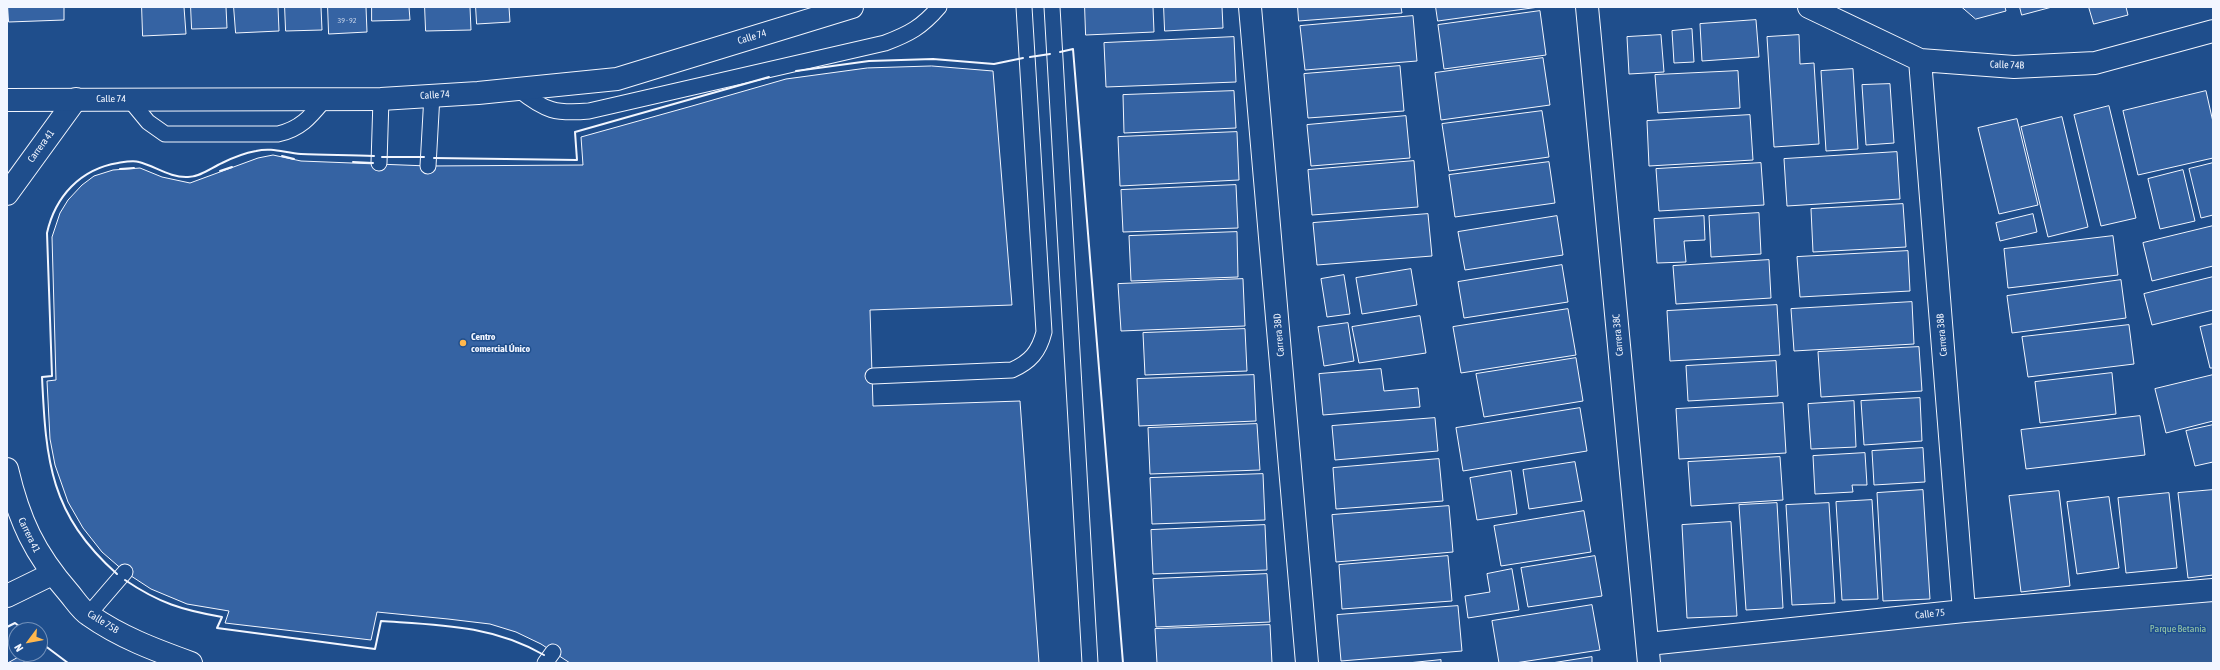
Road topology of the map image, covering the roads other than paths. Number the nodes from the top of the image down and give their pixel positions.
1 (852, 7) edge
2 (939, 7) edge
3 (1024, 7) edge
4 (1052, 7) edge
5 (1250, 7) edge
6 (1587, 7) edge
7 (1809, 7) edge
8 (812, 13) edge
9 (2213, 31) edge
10 (1920, 60) junction
11 (519, 90) junction
12 (432, 95) junction
13 (76, 99) junction
14 (129, 99) junction
15 (325, 99) junction
16 (381, 99) junction
17 (7, 100) edge
18 (378, 163) dead end
19 (428, 166) dead end
20 (7, 194) edge
21 (873, 376) dead end
22 (7, 469) edge
23 (125, 572) dead end
24 (52, 574) junction
25 (2213, 590) edge
26 (7, 596) edge
27 (1964, 611) junction
28 (88, 615) junction
29 (1648, 653) edge
30 (191, 663) edge
31 (1090, 663) edge
32 (1307, 663) edge

1 - 8 street, Calle 74
2 - 11 lane
3 - 21 lane
4 - 31 lane
5 - 32 street, Carrera 38D
6 - 29 street, Carrera 38C
7 - 10 street, Calle 74B
8 - 11 street, Calle 74
9 - 10 street, Calle 74B
10 - 27 street, Carrera 38B
11 - 12 street, Calle 74
12 - 16 street, Calle 74
12 - 19 lane
13 - 14 street, Calle 74
13 - 17 street, Calle 74
13 - 20 street, Carrera 41
14 - 15 street, Calle 74
14 - 15 lane
15 - 16 street, Calle 74
16 - 18 lane
22 - 24 street, Carrera 41
23 - 28 lane
24 - 26 street
24 - 28 street, Calle 75B
25 - 27 street, Calle 75
27 - 29 street, Calle 75
28 - 30 street, Calle 75B

